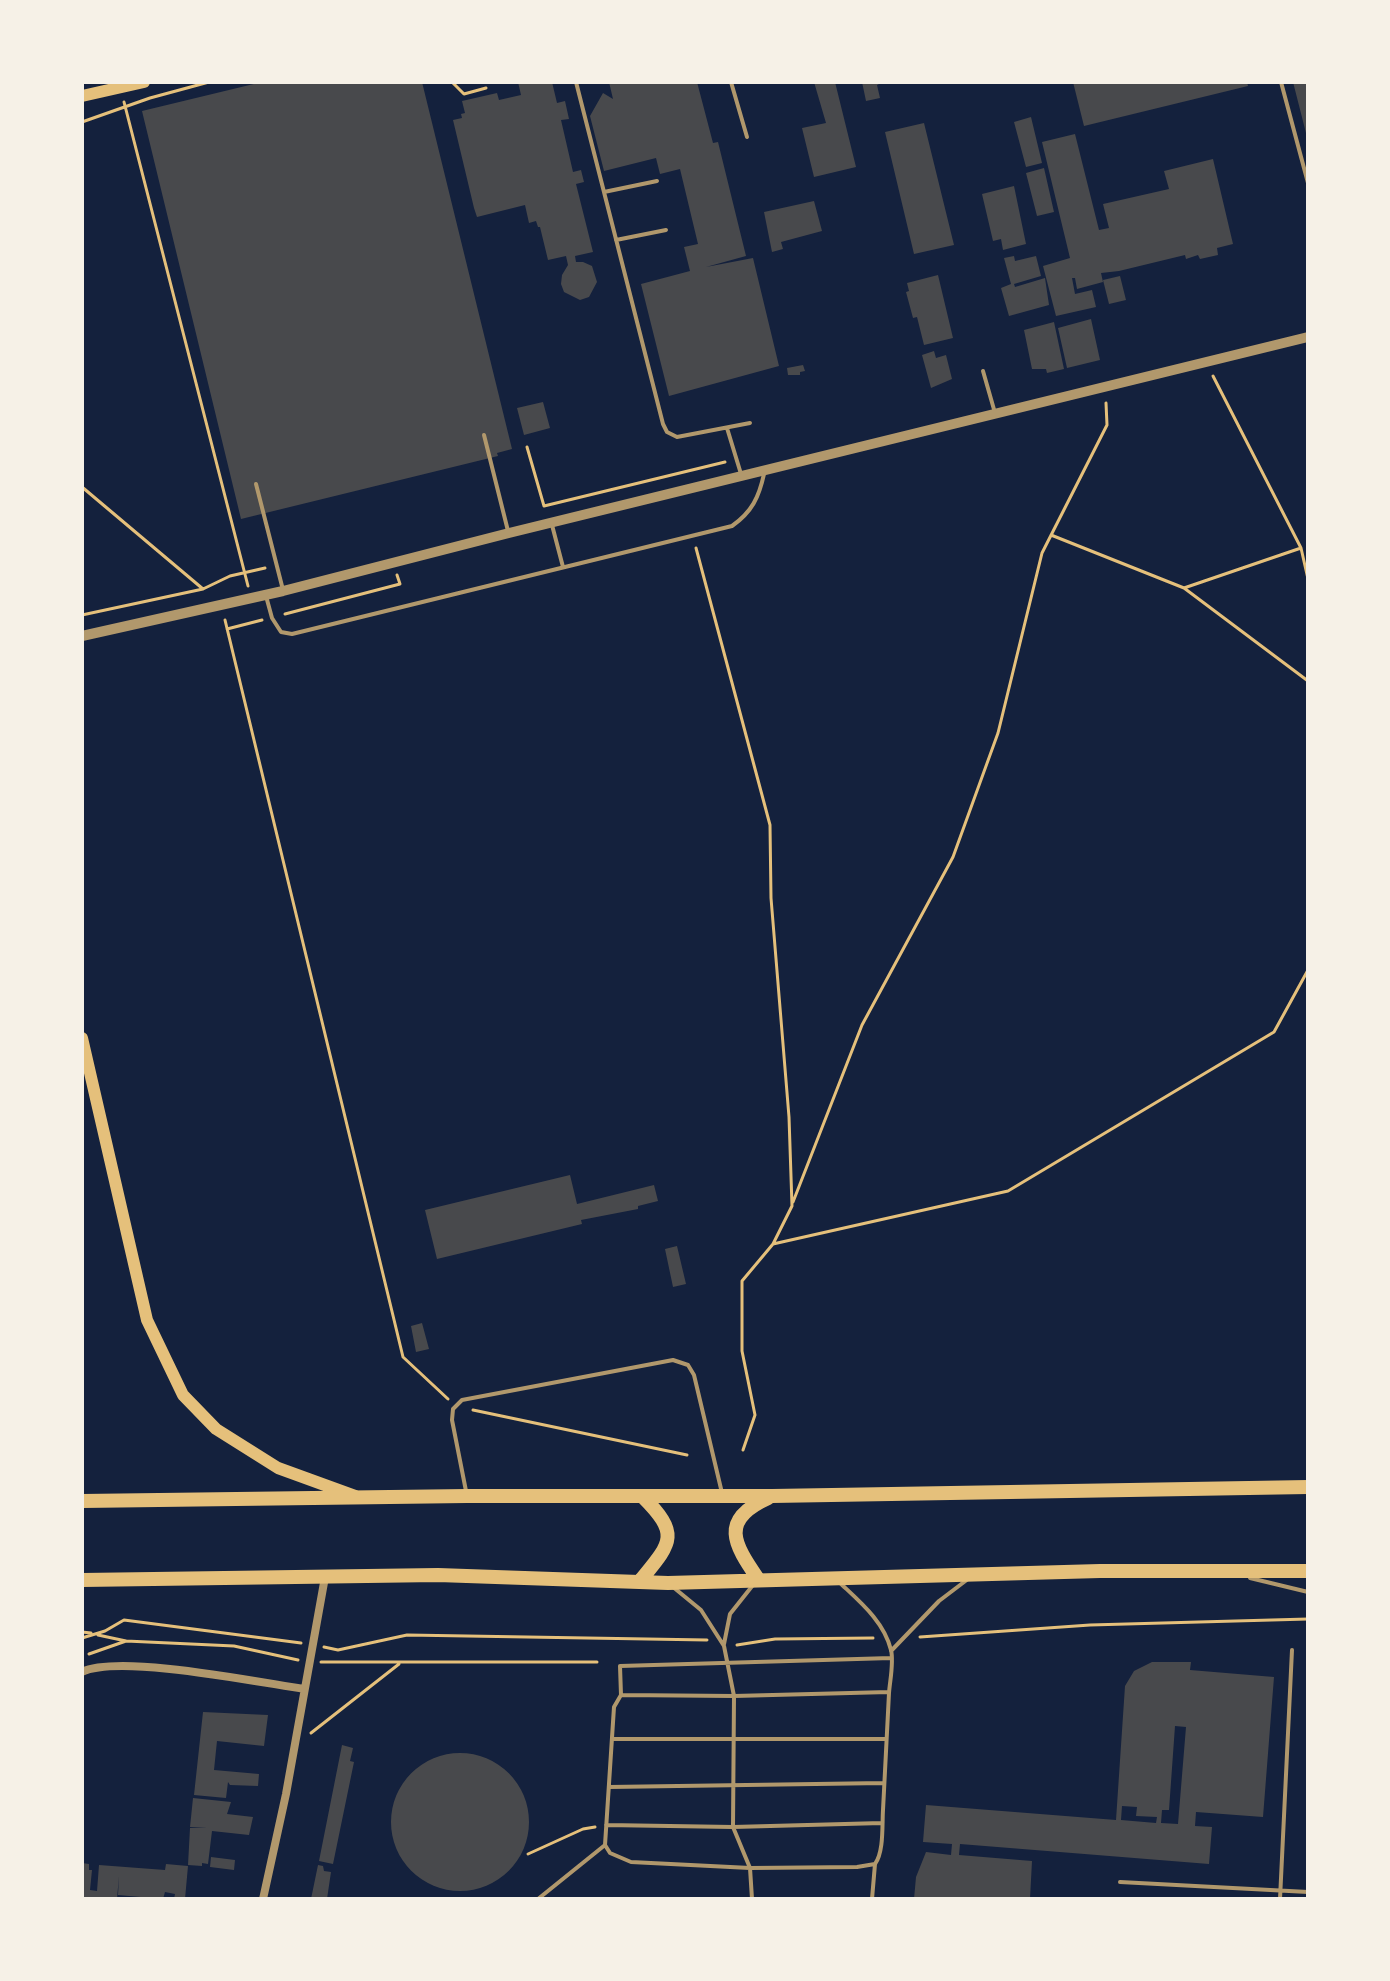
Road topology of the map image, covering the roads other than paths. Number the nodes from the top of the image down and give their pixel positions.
1 (144, 82) edge
2 (576, 82) edge
3 (731, 82) edge
4 (1281, 82) edge
5 (82, 96) edge
6 (747, 137) dead end
7 (657, 181) dead end
8 (1308, 183) edge
9 (604, 192) junction
10 (666, 230) dead end
11 (616, 240) junction
12 (1308, 337) edge
13 (983, 371) dead end
14 (995, 416) junction
15 (750, 423) dead end
16 (727, 428) junction
17 (484, 435) dead end
18 (764, 471) junction
19 (742, 477) junction
20 (256, 484) dead end
21 (551, 523) junction
22 (509, 533) junction
23 (563, 568) junction
24 (283, 591) junction
25 (265, 595) junction
26 (82, 636) edge
27 (82, 1038) edge
28 (1308, 1487) edge
29 (722, 1495) junction
30 (467, 1496) junction
31 (772, 1496) junction
32 (358, 1497) junction
33 (643, 1497) junction
34 (82, 1501) edge
35 (1308, 1571) edge
36 (1224, 1572) junction
37 (974, 1574) junction
38 (325, 1577) junction
39 (835, 1577) junction
40 (758, 1579) junction
41 (82, 1580) edge
42 (640, 1581) junction
43 (668, 1583) junction
44 (1308, 1592) edge
45 (724, 1646) junction
46 (1292, 1650) dead end
47 (891, 1651) junction
48 (891, 1658) junction
49 (727, 1663) junction
50 (82, 1672) edge
51 (304, 1689) junction
52 (889, 1692) junction
53 (621, 1695) junction
54 (734, 1696) junction
55 (734, 1738) junction
56 (612, 1739) junction
57 (887, 1739) junction
58 (884, 1783) junction
59 (733, 1785) junction
60 (609, 1787) junction
61 (882, 1823) junction
62 (606, 1825) junction
63 (733, 1827) junction
64 (605, 1845) junction
65 (875, 1864) junction
66 (750, 1868) junction
67 (1120, 1882) dead end
68 (1281, 1891) junction
69 (1308, 1892) edge
70 (263, 1899) edge
71 (538, 1899) edge
72 (752, 1899) edge
73 (872, 1899) edge
74 (1280, 1899) edge

1 - 5 main road
2 - 9 lane
3 - 6 lane
4 - 8 lane
7 - 9 lane
9 - 11 lane
10 - 11 lane
11 - 16 lane
12 - 14 street
13 - 14 lane
14 - 18 street
15 - 16 lane
16 - 19 lane
17 - 22 lane
18 - 19 street
18 - 23 lane
19 - 21 street
20 - 24 lane
21 - 22 street
21 - 23 lane
22 - 24 street
23 - 25 lane
24 - 25 street
25 - 26 street
27 - 32 main road
28 - 31 highway
29 - 30 lane
29 - 31 highway
29 - 33 highway
30 - 32 highway
30 - 33 highway
31 - 40 highway
32 - 34 highway
33 - 42 highway
35 - 36 highway
36 - 37 highway
36 - 44 lane
37 - 39 highway
37 - 47 lane
38 - 41 highway
38 - 42 highway
38 - 51 street
39 - 40 highway
39 - 47 lane
40 - 43 highway
40 - 45 lane
42 - 43 highway
43 - 45 lane
45 - 49 lane
46 - 68 lane
47 - 48 lane
48 - 49 lane
48 - 52 lane
49 - 53 lane
49 - 54 lane
50 - 51 street
51 - 70 street
52 - 54 lane
52 - 57 lane
53 - 54 lane
53 - 56 lane
54 - 55 lane
55 - 56 lane
55 - 57 lane
55 - 59 lane
56 - 60 lane
57 - 58 lane
58 - 59 lane
58 - 61 lane
59 - 60 lane
59 - 63 lane
60 - 62 lane
61 - 63 lane
61 - 65 lane
62 - 63 lane
62 - 64 lane
63 - 66 lane
64 - 66 lane
64 - 71 lane
65 - 66 lane
65 - 73 lane
66 - 72 lane
67 - 68 lane
68 - 69 lane
68 - 74 lane

